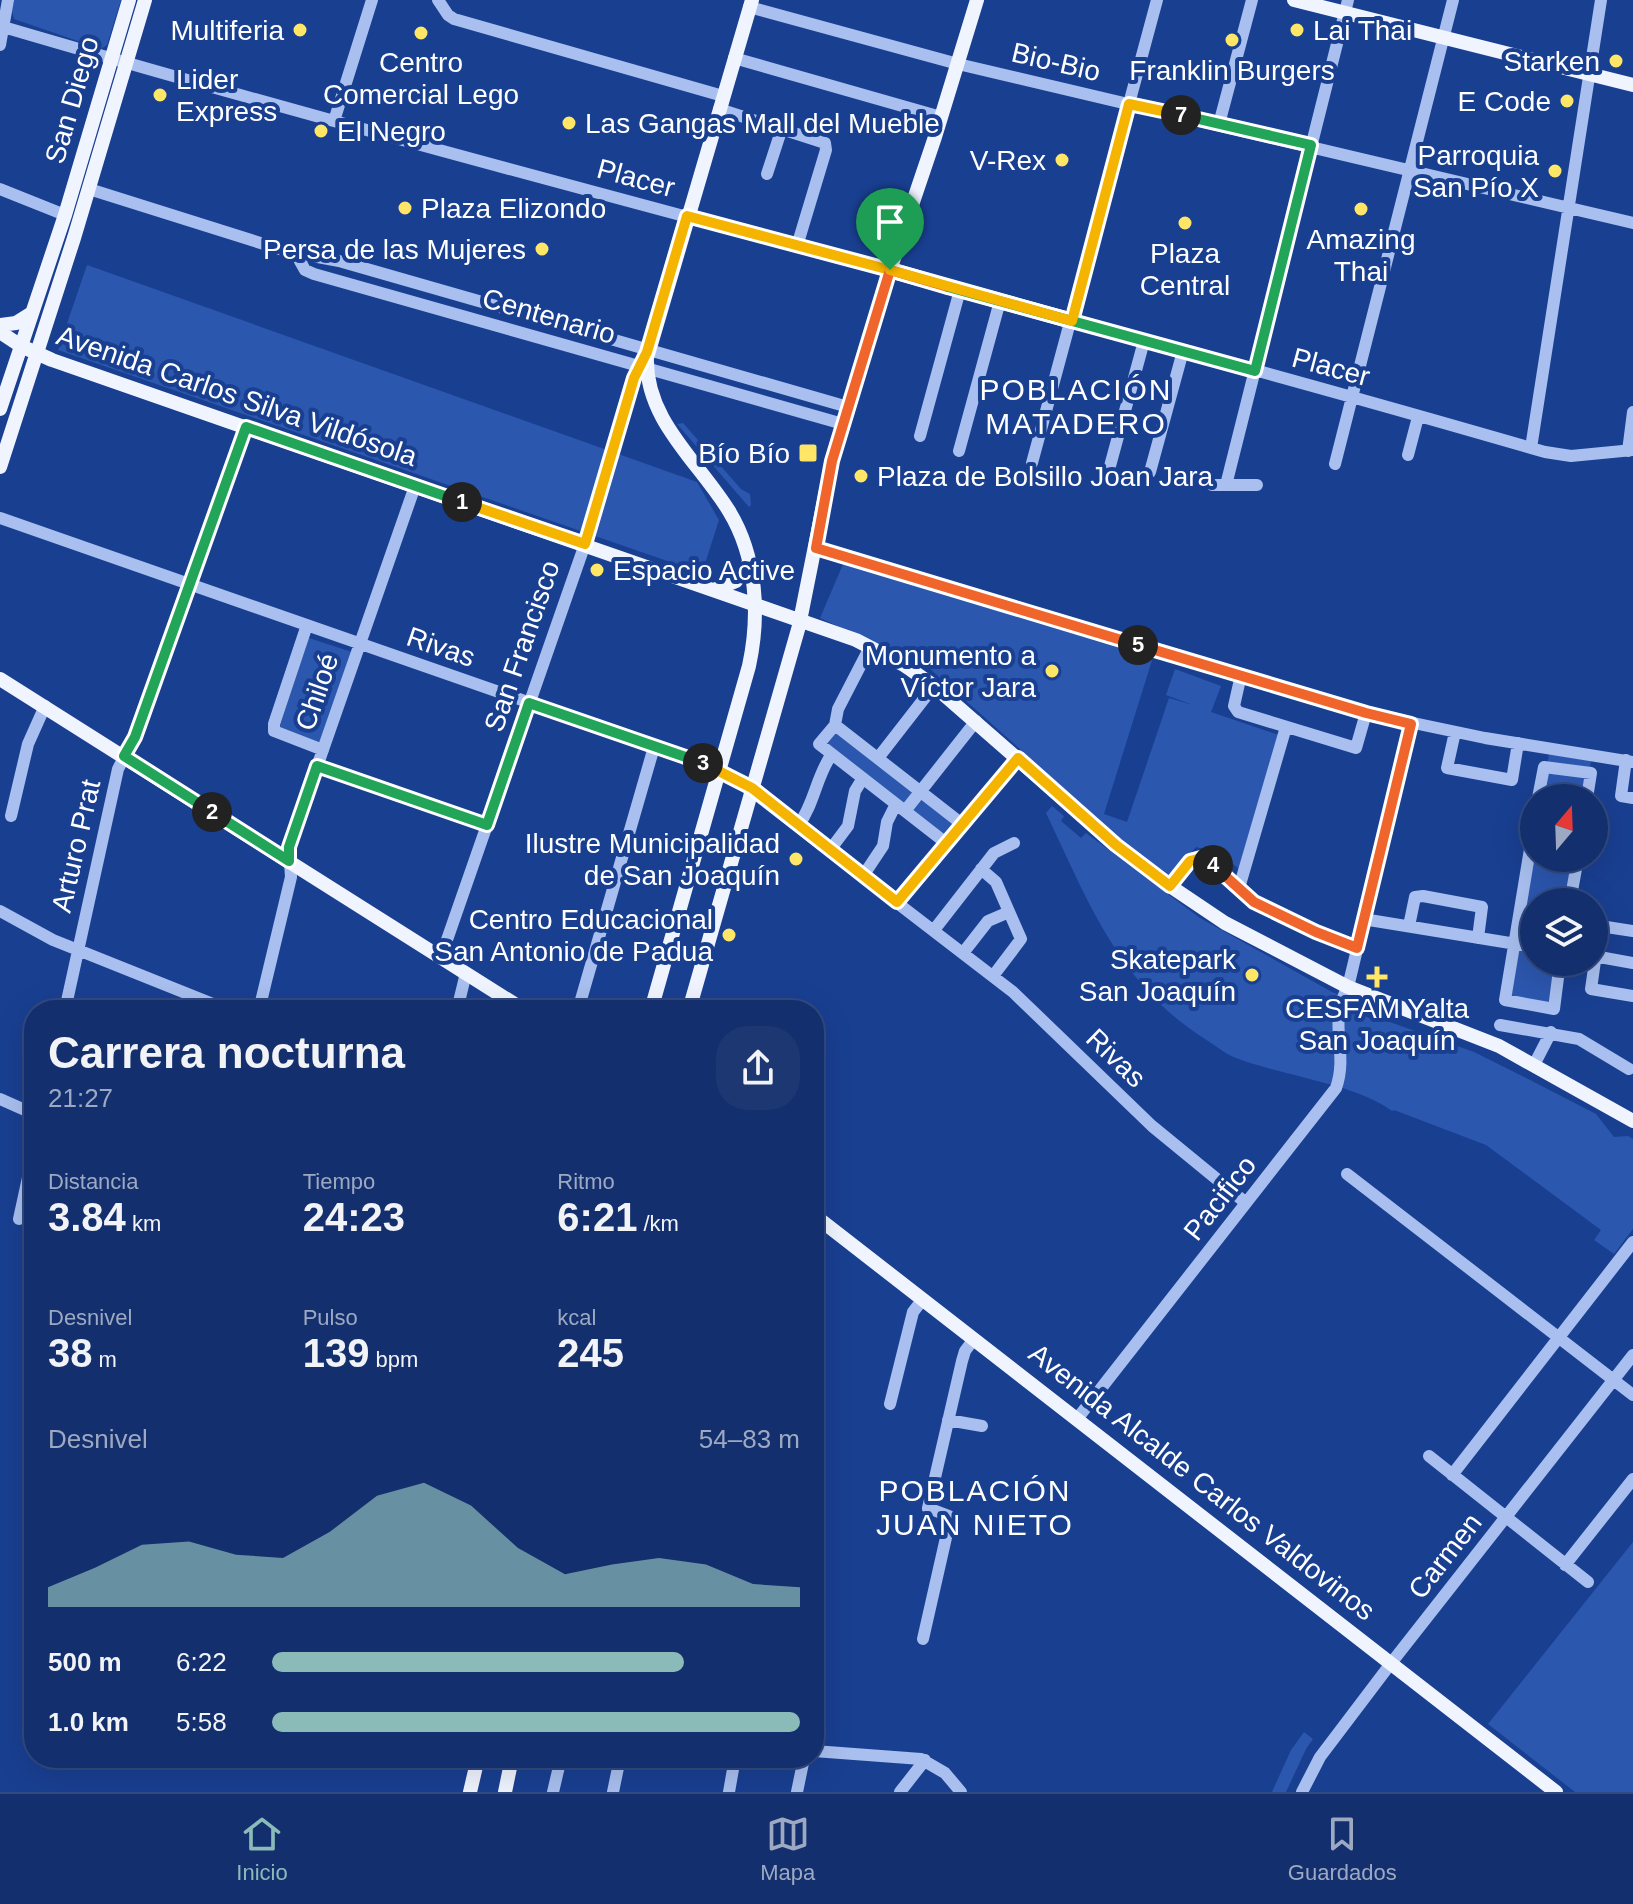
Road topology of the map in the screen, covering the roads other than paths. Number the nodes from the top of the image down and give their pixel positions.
1 (8, 0) edge
2 (129, 0) edge
3 (145, 0) edge
4 (372, 0) edge
5 (438, 0) edge
6 (977, 0) edge
7 (1157, 0) edge
8 (1252, 0) edge
9 (1294, 0) edge
10 (1453, 0) edge
11 (1601, 0) edge
12 (750, 4) edge
13 (1347, 6) edge
14 (2, 27) edge
15 (1444, 38) junction
16 (0, 45) edge
17 (734, 58) junction
18 (118, 63) junction
19 (958, 64) junction
20 (1591, 75) junction
21 (1633, 85) edge
22 (721, 102) junction
23 (1129, 104) junction
24 (941, 117) junction
25 (334, 121) junction
26 (1219, 124) junction
27 (782, 128) junction
28 (1311, 145) junction
29 (1409, 169) junction
30 (767, 174) dead end
31 (0, 189) edge
32 (89, 189) junction
33 (1569, 208) junction
34 (65, 215) junction
35 (687, 216) junction
36 (1633, 223) edge
37 (797, 246) junction
38 (296, 254) junction
39 (890, 270) junction
40 (960, 290) junction
41 (1000, 301) junction
42 (32, 313) junction
43 (1072, 321) junction
44 (0, 325) edge
45 (0, 332) edge
46 (1144, 341) junction
47 (21, 346) junction
48 (648, 350) junction
49 (1183, 351) junction
50 (37, 354) junction
51 (642, 368) junction
52 (1255, 371) junction
53 (1353, 398) junction
54 (848, 407) junction
55 (0, 409) edge
56 (1633, 412) edge
57 (1418, 417) junction
58 (843, 424) junction
59 (246, 427) junction
60 (920, 436) dead end
61 (1531, 448) junction
62 (959, 451) dead end
63 (1630, 451) edge
64 (1408, 455) dead end
65 (1032, 463) dead end
66 (1335, 464) dead end
67 (1110, 466) dead end
68 (0, 467) edge
69 (1150, 472) dead end
70 (1257, 485) dead end
71 (415, 486) junction
72 (0, 518) edge
73 (585, 544) junction
74 (816, 548) junction
75 (748, 564) junction
76 (189, 584) junction
77 (714, 590) junction
78 (756, 604) junction
79 (783, 613) junction
80 (800, 619) junction
81 (307, 625) junction
82 (755, 631) junction
83 (360, 644) junction
84 (870, 647) junction
85 (1241, 675) junction
86 (0, 679) edge
87 (934, 686) junction
88 (529, 703) junction
89 (45, 706) junction
90 (1366, 713) junction
91 (976, 721) junction
92 (1411, 724) junction
93 (835, 725) junction
94 (1286, 727) junction
95 (1455, 732) junction
96 (1518, 743) junction
97 (654, 747) junction
98 (323, 750) junction
99 (832, 754) junction
100 (124, 756) junction
101 (878, 758) junction
102 (1018, 758) junction
103 (1629, 761) edge
104 (317, 766) junction
105 (720, 770) junction
106 (863, 778) junction
107 (1541, 784) edge
108 (1589, 784) edge
109 (752, 788) junction
110 (921, 792) junction
111 (1633, 798) edge
112 (901, 808) junction
113 (11, 816) dead end
114 (962, 824) junction
115 (487, 825) junction
116 (798, 826) junction
117 (946, 843) junction
118 (1014, 843) dead end
119 (830, 850) junction
120 (289, 861) junction
121 (981, 869) junction
122 (1526, 872) edge
123 (863, 876) junction
124 (1170, 886) junction
125 (1239, 888) junction
126 (897, 902) junction
127 (0, 911) edge
128 (1009, 912) junction
129 (1363, 919) junction
130 (1409, 926) junction
131 (1608, 927) edge
132 (934, 930) junction
133 (1633, 931) edge
134 (1478, 938) junction
135 (1514, 943) junction
136 (1520, 944) edge
137 (1357, 948) junction
138 (78, 950) junction
139 (963, 953) junction
140 (441, 957) junction
141 (1608, 959) edge
142 (1633, 963) edge
143 (466, 973) junction
144 (993, 976) junction
145 (1558, 976) edge
146 (1593, 976) edge
147 (1348, 987) junction
148 (1633, 996) edge
149 (67, 1000) edge
150 (203, 1000) edge
151 (261, 1000) edge
152 (459, 1000) edge
153 (508, 1000) edge
154 (581, 1000) edge
155 (654, 1000) edge
156 (692, 1000) edge
157 (1500, 1025) dead end
158 (1551, 1032) junction
159 (1534, 1065) junction
160 (1629, 1069) dead end
161 (0, 1099) edge
162 (24, 1110) edge
163 (1633, 1121) edge
164 (1347, 1174) dead end
165 (24, 1196) edge
166 (1246, 1203) junction
167 (19, 1219) dead end
168 (824, 1223) edge
169 (1633, 1242) edge
170 (923, 1299) junction
171 (1560, 1338) junction
172 (974, 1339) junction
173 (1633, 1355) edge
174 (1613, 1379) junction
175 (1633, 1395) edge
176 (890, 1404) dead end
177 (1077, 1419) junction
178 (948, 1420) junction
179 (982, 1426) dead end
180 (1429, 1456) dead end
181 (1452, 1475) junction
182 (1633, 1479) edge
183 (1506, 1517) junction
184 (1565, 1565) junction
185 (1588, 1582) dead end
186 (923, 1639) dead end
187 (1392, 1662) junction
188 (824, 1751) edge
189 (925, 1760) junction
190 (476, 1768) edge
191 (510, 1768) edge
192 (559, 1768) edge
193 (618, 1768) edge
194 (733, 1768) edge
195 (802, 1768) edge
196 (470, 1792) edge
197 (505, 1792) edge
198 (553, 1792) edge
199 (613, 1792) edge
200 (729, 1792) edge
201 (797, 1792) edge
202 (900, 1792) edge
203 (961, 1792) edge
204 (1302, 1792) edge
205 (1556, 1792) edge

1 - 14 street
2 - 18 main road, San Diego
3 - 18 main road, San Diego
4 - 25 street
5 - 22 street
6 - 19 main road
7 - 23 street
8 - 26 street
9 - 13 main road
10 - 15 street
11 - 20 street
12 - 17 main road, San Francisco
12 - 19 street, Bio-Bio
13 - 15 main road
13 - 28 street
14 - 16 street
14 - 18 street, Placer
15 - 20 main road
15 - 29 street
17 - 22 main road, San Francisco
17 - 24 street
18 - 25 street, Placer
18 - 32 main road, San Diego
18 - 34 main road, San Diego
19 - 23 street, Bio-Bio
19 - 24 main road
20 - 21 main road
20 - 33 street
22 - 27 street
22 - 35 main road, San Francisco
23 - 26 street, Bio-Bio
23 - 43 street
24 - 39 main road
25 - 35 street, Placer
26 - 28 street, Bio-Bio
27 - 30 street
27 - 37 street
28 - 29 street, Bio-Bio
28 - 52 street
29 - 33 street, Bio-Bio
29 - 53 street
31 - 34 street
32 - 38 street, Centenario
32 - 50 main road, San Diego
33 - 36 street, Bio-Bio
33 - 61 street
34 - 42 main road, San Diego
35 - 37 street, Placer
35 - 48 main road, San Francisco
37 - 39 street, Placer
38 - 48 street, Centenario
38 - 51 street, Centenario
39 - 40 street, Placer
39 - 54 main road
40 - 41 street, Placer
40 - 60 street
41 - 43 street, Placer
41 - 62 street
42 - 44 main road
42 - 47 main road, San Diego
43 - 46 street, Placer
43 - 65 street
45 - 47 main road, Avenida Carlos Silva Vildósola
46 - 49 street, Placer
46 - 67 street
47 - 50 main road, Avenida Carlos Silva Vildósola
47 - 55 main road, San Diego
48 - 51 main road, San Francisco
48 - 54 street, Centenario
49 - 52 street, Placer
49 - 69 street
50 - 59 main road, Avenida Carlos Silva Vildósola
50 - 68 main road, San Diego
51 - 58 street, Centenario
51 - 73 street, San Francisco
51 - 75 main road
52 - 53 street, Placer
52 - 70 street
53 - 57 street, Placer
53 - 66 street
54 - 58 main road
56 - 63 street
57 - 61 street, Placer
57 - 64 street
58 - 74 main road
59 - 71 main road, Avenida Carlos Silva Vildósola
59 - 76 street, Arturo Prat
61 - 63 street, Placer
71 - 73 main road, Avenida Carlos Silva Vildósola
71 - 83 street, Chiloé
72 - 76 street, Rivas
73 - 77 main road, Avenida Carlos Silva Vildósola
73 - 88 street, San Francisco
74 - 80 main road
74 - 85 street
75 - 77 main road
75 - 78 main road
76 - 81 street, Rivas
76 - 100 street, Arturo Prat
77 - 78 main road, Avenida Carlos Silva Vildósola
78 - 79 main road, Avenida Carlos Silva Vildósola
78 - 82 main road
79 - 80 main road, Avenida Carlos Silva Vildósola
79 - 82 main road
80 - 84 main road, Avenida Carlos Silva Vildósola
80 - 109 main road
81 - 83 street, Rivas
81 - 98 street
82 - 105 main road
83 - 88 street, Rivas
83 - 98 street, Chiloé
84 - 87 main road, Avenida Carlos Silva Vildósola
84 - 93 street
85 - 90 street
85 - 94 street
86 - 89 main road
87 - 91 main road, Avenida Carlos Silva Vildósola
87 - 101 street
88 - 97 street, Rivas
88 - 115 street, San Francisco
89 - 100 main road
89 - 113 street
90 - 92 street
90 - 94 street
91 - 102 main road, Avenida Carlos Silva Vildósola
91 - 110 street
92 - 95 street
92 - 129 street, Pacifico
93 - 99 street
93 - 101 street
94 - 125 street
95 - 96 street
95 - 96 street
96 - 103 street
97 - 105 street, Rivas
97 - 154 street
98 - 104 street, Chiloé
99 - 106 street
99 - 116 street
100 - 120 main road
100 - 138 street, Arturo Prat
101 - 110 street
102 - 114 street
102 - 124 main road, Avenida Carlos Silva Vildósola
103 - 111 street
104 - 115 street
104 - 120 street, Chiloé
105 - 109 street, Rivas
105 - 155 main road
106 - 112 street
106 - 119 street
107 - 108 street
109 - 116 street, Rivas
109 - 156 main road
110 - 112 street
110 - 114 street
112 - 117 street
112 - 123 street
114 - 117 street
115 - 140 street, San Francisco
116 - 119 street, Rivas
117 - 126 street
118 - 121 street
119 - 123 street, Rivas
120 - 140 main road
120 - 151 street, Chiloé
121 - 128 street
121 - 132 street
122 - 135 street
123 - 126 street, Rivas
124 - 125 street
124 - 147 main road, Avenida Carlos Silva Vildósola
125 - 137 street
126 - 132 street, Rivas
127 - 138 street
128 - 139 street
128 - 144 street
129 - 130 street
129 - 137 street, Pacifico
130 - 134 street
130 - 134 street
131 - 133 street
132 - 139 street, Rivas
134 - 135 street
135 - 136 street
135 - 145 street
137 - 147 street, Pacifico
138 - 149 street, Arturo Prat
138 - 150 street
139 - 144 street, Rivas
140 - 143 main road
141 - 142 street
143 - 152 street
143 - 153 main road
144 - 166 street, Rivas
146 - 148 street
147 - 159 main road, Avenida Carlos Silva Vildósola
147 - 166 street, Pacifico
157 - 158 street
158 - 159 street
158 - 160 street
159 - 163 main road, Avenida Carlos Silva Vildósola
161 - 162 street
164 - 171 street
165 - 167 street
166 - 177 street, Pacifico
168 - 170 main road, Avenida Alcalde Carlos Valdovinos
169 - 171 street
170 - 172 main road, Avenida Alcalde Carlos Valdovinos
170 - 176 street
171 - 174 street
171 - 181 street
172 - 177 main road, Avenida Alcalde Carlos Valdovinos
172 - 178 street
173 - 174 street, Carmen
174 - 175 street
174 - 183 street, Carmen
177 - 187 main road, Avenida Alcalde Carlos Valdovinos
178 - 179 street
178 - 186 street
180 - 181 street
181 - 183 street
182 - 184 street
183 - 184 street
183 - 187 street, Carmen
184 - 185 street
187 - 204 street, Carmen
187 - 205 main road, Avenida Alcalde Carlos Valdovinos
188 - 189 street
189 - 202 street
189 - 203 street
190 - 196 main road
191 - 197 main road
192 - 198 street
193 - 199 street
194 - 200 street
195 - 201 street

